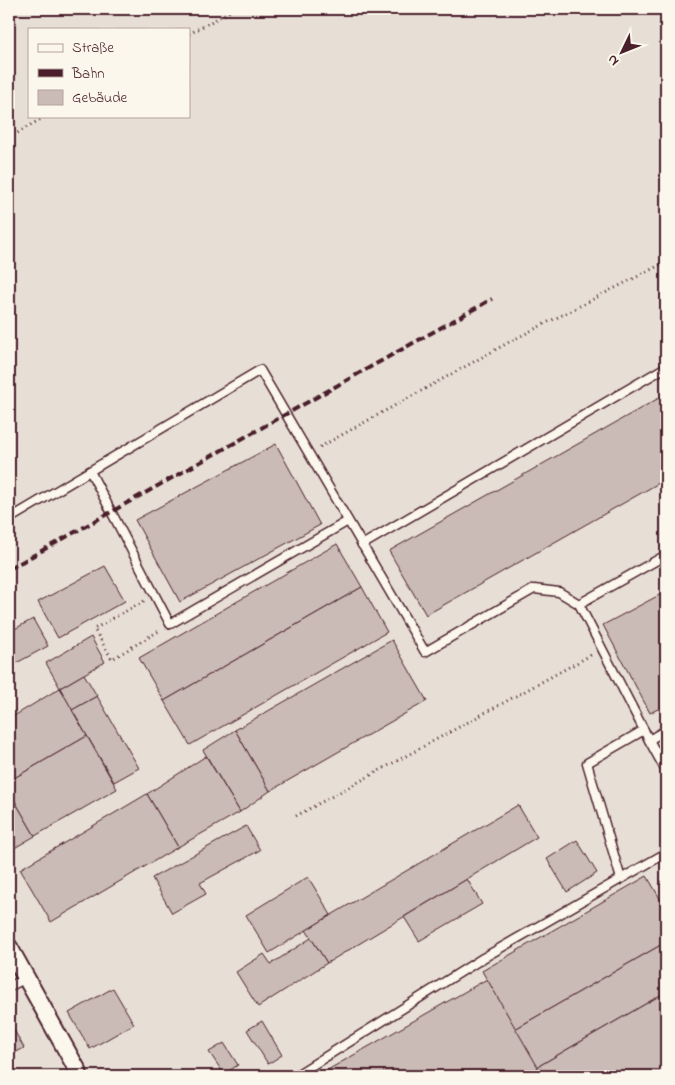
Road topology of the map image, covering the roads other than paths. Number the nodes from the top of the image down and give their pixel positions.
1 (666, 367) edge
2 (90, 471) junction
3 (9, 519) edge
4 (348, 521) junction
5 (362, 544) junction
6 (666, 554) edge
7 (579, 604) junction
8 (644, 730) junction
9 (666, 730) edge
10 (649, 740) junction
11 (666, 771) edge
12 (666, 853) edge
13 (621, 879) junction
14 (9, 947) edge
15 (26, 978) junction
16 (9, 987) edge
17 (79, 1076) edge
18 (295, 1076) edge

1 - 5 lane
2 - 3 lane
2 - 4 lane
2 - 4 lane
4 - 5 lane
5 - 7 lane
6 - 7 lane
7 - 8 lane
8 - 10 lane
8 - 13 lane
9 - 10 lane
10 - 11 lane
12 - 13 lane
13 - 18 lane
14 - 15 street
15 - 16 lane
15 - 17 street

